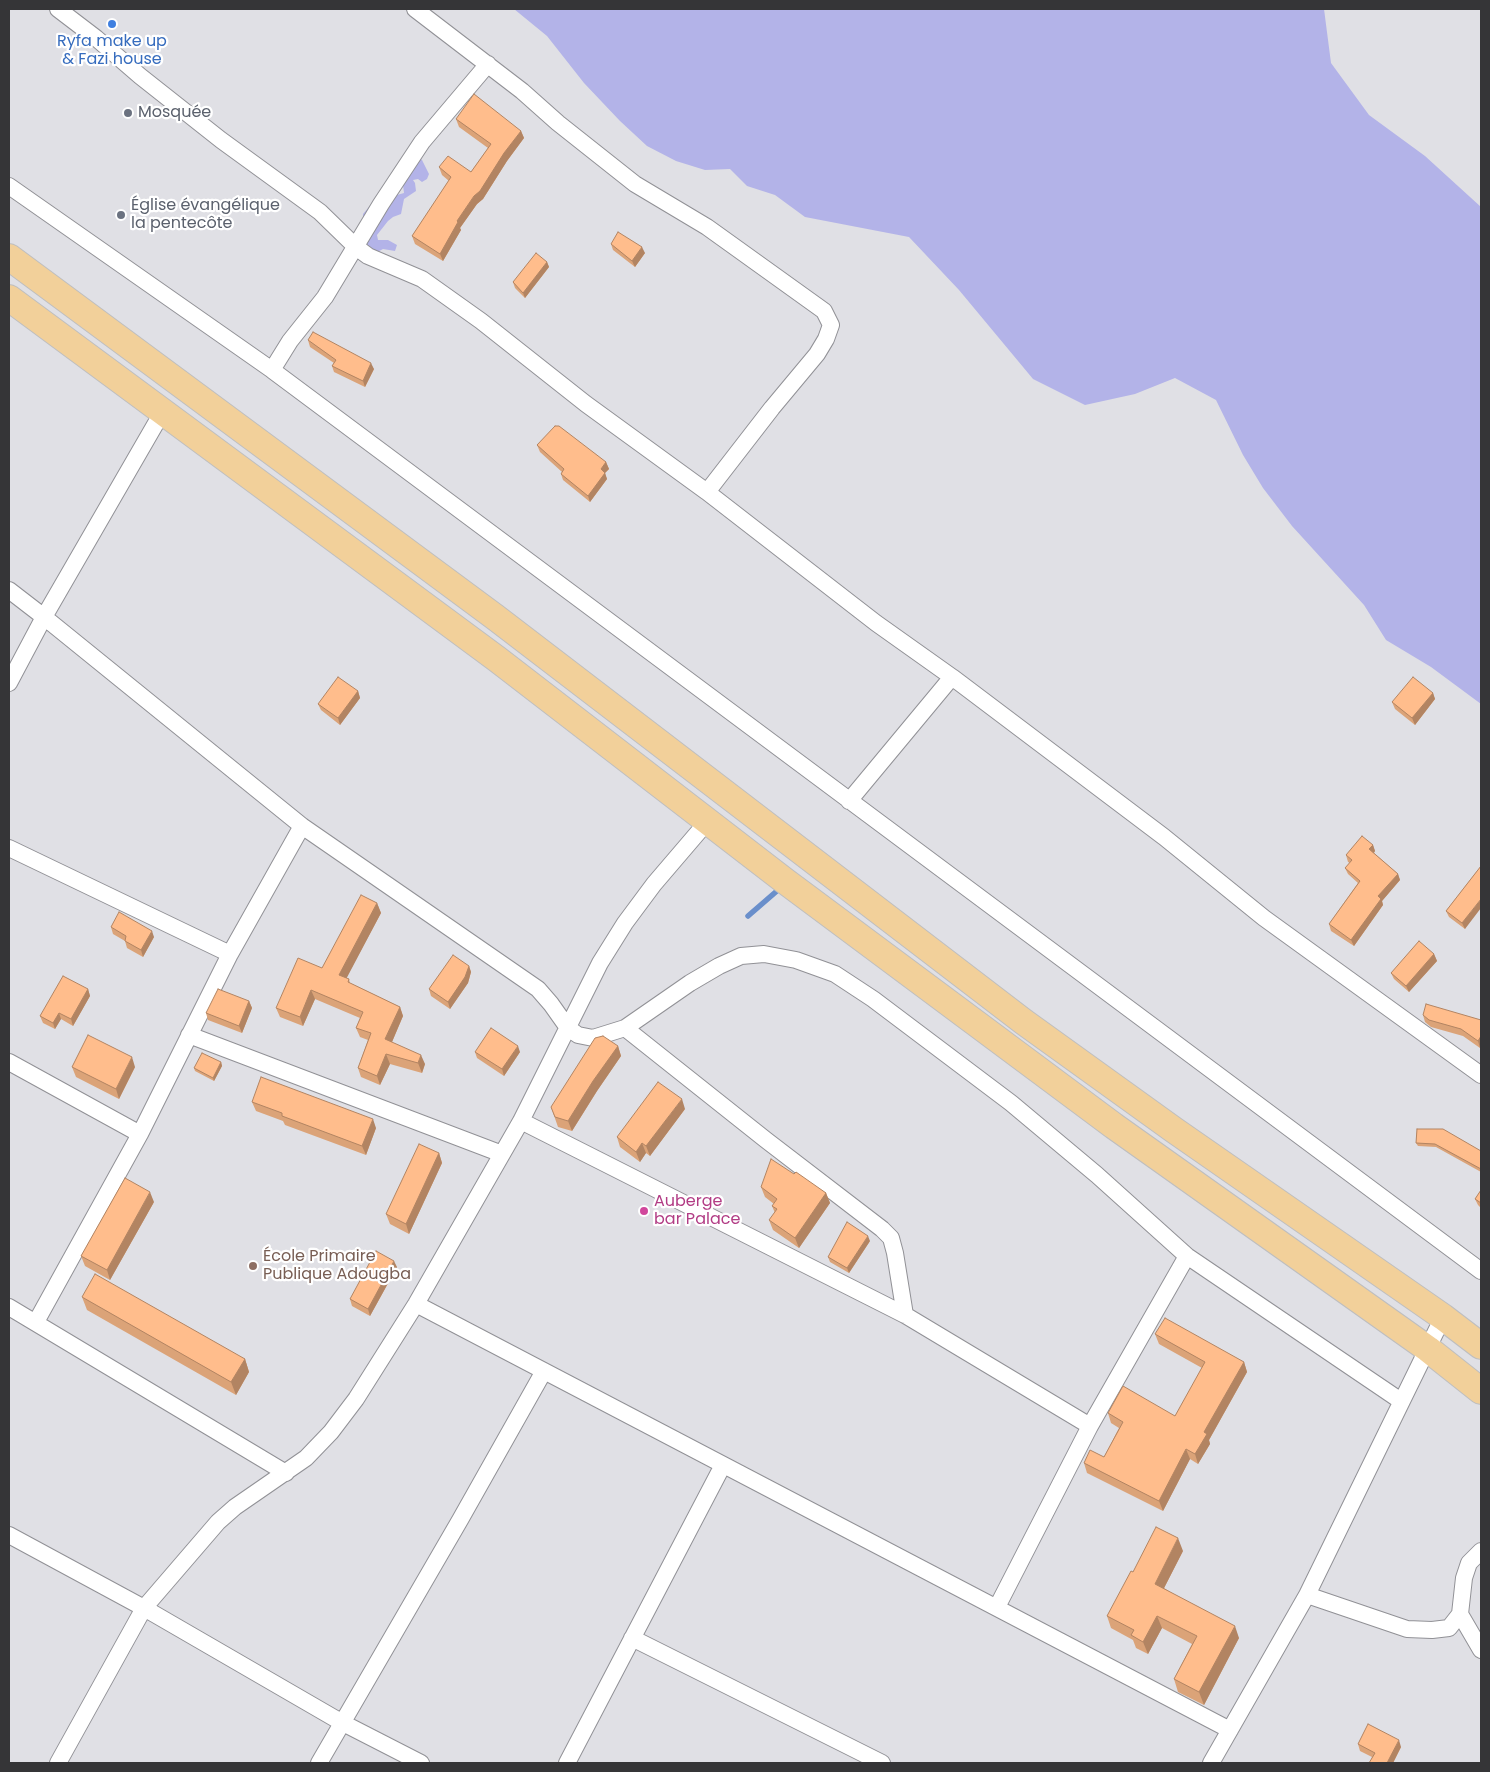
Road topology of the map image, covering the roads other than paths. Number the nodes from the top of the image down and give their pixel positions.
1 (58, 9) edge
2 (415, 9) edge
3 (488, 64) junction
4 (9, 186) edge
5 (356, 247) junction
6 (9, 257) edge
7 (9, 298) edge
8 (272, 370) junction
9 (163, 411) junction
10 (707, 492) junction
11 (9, 590) edge
12 (44, 617) junction
13 (952, 677) junction
14 (9, 683) edge
15 (849, 801) junction
16 (707, 822) junction
17 (302, 826) junction
18 (9, 848) edge
19 (230, 954) junction
20 (568, 1028) junction
21 (625, 1028) junction
22 (189, 1035) junction
23 (9, 1062) edge
24 (1481, 1075) edge
25 (521, 1121) junction
26 (140, 1134) junction
27 (502, 1154) junction
28 (1187, 1256) junction
29 (1481, 1271) edge
30 (416, 1304) junction
31 (9, 1307) edge
32 (905, 1315) junction
33 (1443, 1317) junction
34 (36, 1322) junction
35 (1481, 1346) edge
36 (1428, 1349) junction
37 (544, 1371) junction
38 (1481, 1391) edge
39 (1402, 1401) junction
40 (1090, 1426) junction
41 (723, 1465) junction
42 (286, 1473) junction
43 (9, 1535) edge
44 (1481, 1551) edge
45 (1307, 1595) junction
46 (998, 1607) junction
47 (144, 1608) junction
48 (1460, 1614) junction
49 (632, 1638) junction
50 (1481, 1650) edge
51 (342, 1722) junction
52 (1230, 1730) junction
53 (58, 1763) edge
54 (318, 1763) edge
55 (421, 1763) edge
56 (567, 1763) edge
57 (882, 1763) edge
58 (1211, 1763) edge

1 - 5 street
2 - 3 street
3 - 5 street
3 - 10 street
4 - 8 street
5 - 8 street
5 - 10 street
6 - 33 main road
7 - 9 main road
8 - 15 street
9 - 12 street
9 - 16 main road
10 - 13 street
11 - 12 street
12 - 14 street
12 - 17 street
13 - 15 street
13 - 24 street
15 - 29 street
16 - 20 street
16 - 36 main road
17 - 19 street
17 - 20 street
18 - 19 street
19 - 22 street
20 - 21 street
20 - 25 street
21 - 28 street
21 - 32 street
22 - 26 street
22 - 27 street
23 - 26 street
25 - 27 street
25 - 32 street
26 - 34 street
27 - 30 street
28 - 39 street
28 - 40 street
30 - 37 street
30 - 42 street
31 - 34 street
32 - 40 street
33 - 35 main road
33 - 36 street
34 - 42 street
36 - 38 main road
36 - 39 street
37 - 41 street
37 - 51 street
39 - 45 street
40 - 46 street
41 - 46 street
41 - 49 street
42 - 47 street
43 - 47 street
44 - 48 street
45 - 48 street
45 - 52 street
46 - 52 street
47 - 51 street
47 - 53 street
48 - 50 street
49 - 56 street
49 - 57 street
51 - 54 street
51 - 55 street
52 - 58 street

